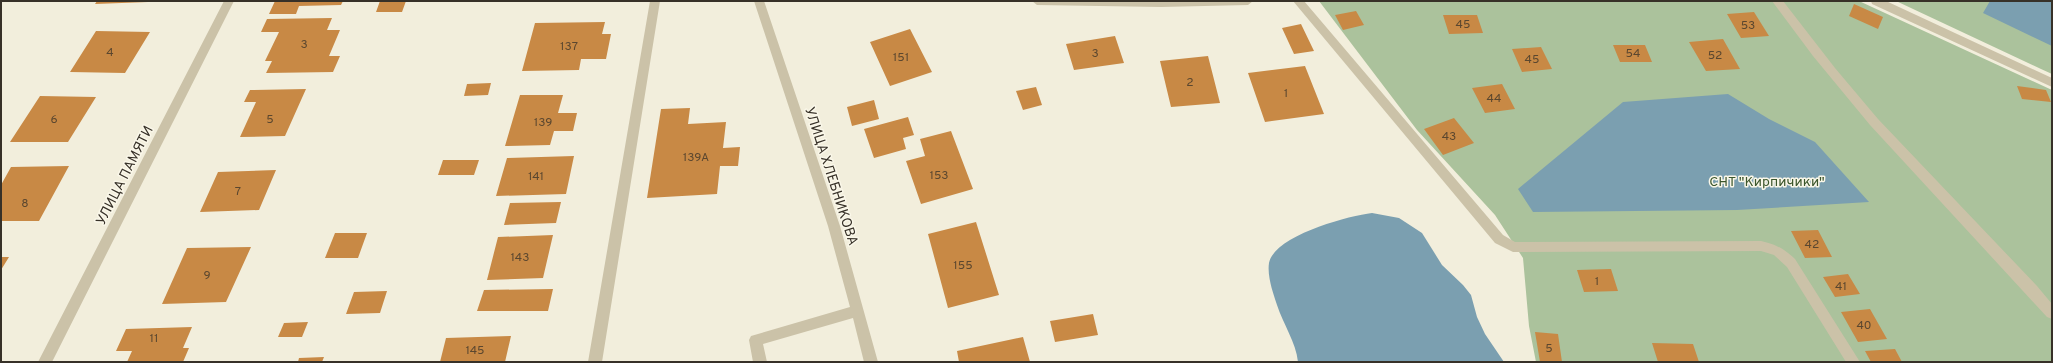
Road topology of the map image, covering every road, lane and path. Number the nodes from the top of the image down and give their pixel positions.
1 (229, 1) edge
2 (655, 1) edge
3 (759, 1) edge
4 (1037, 1) edge
5 (1248, 1) edge
6 (1298, 1) edge
7 (1778, 1) edge
8 (1876, 1) edge
9 (2052, 83) edge
10 (857, 311) junction
11 (2052, 313) edge
12 (45, 362) edge
13 (595, 362) edge
14 (760, 362) edge
15 (871, 362) edge
16 (1853, 362) edge

1 - 12 street, УЛИЦА ПАМЯТИ
2 - 13 street
3 - 10 street, УЛИЦА ХЛЕБНИКОВА
4 - 5 street
6 - 16 street
7 - 11 street
8 - 9 street
10 - 14 street
10 - 15 street, УЛИЦА ХЛЕБНИКОВА

